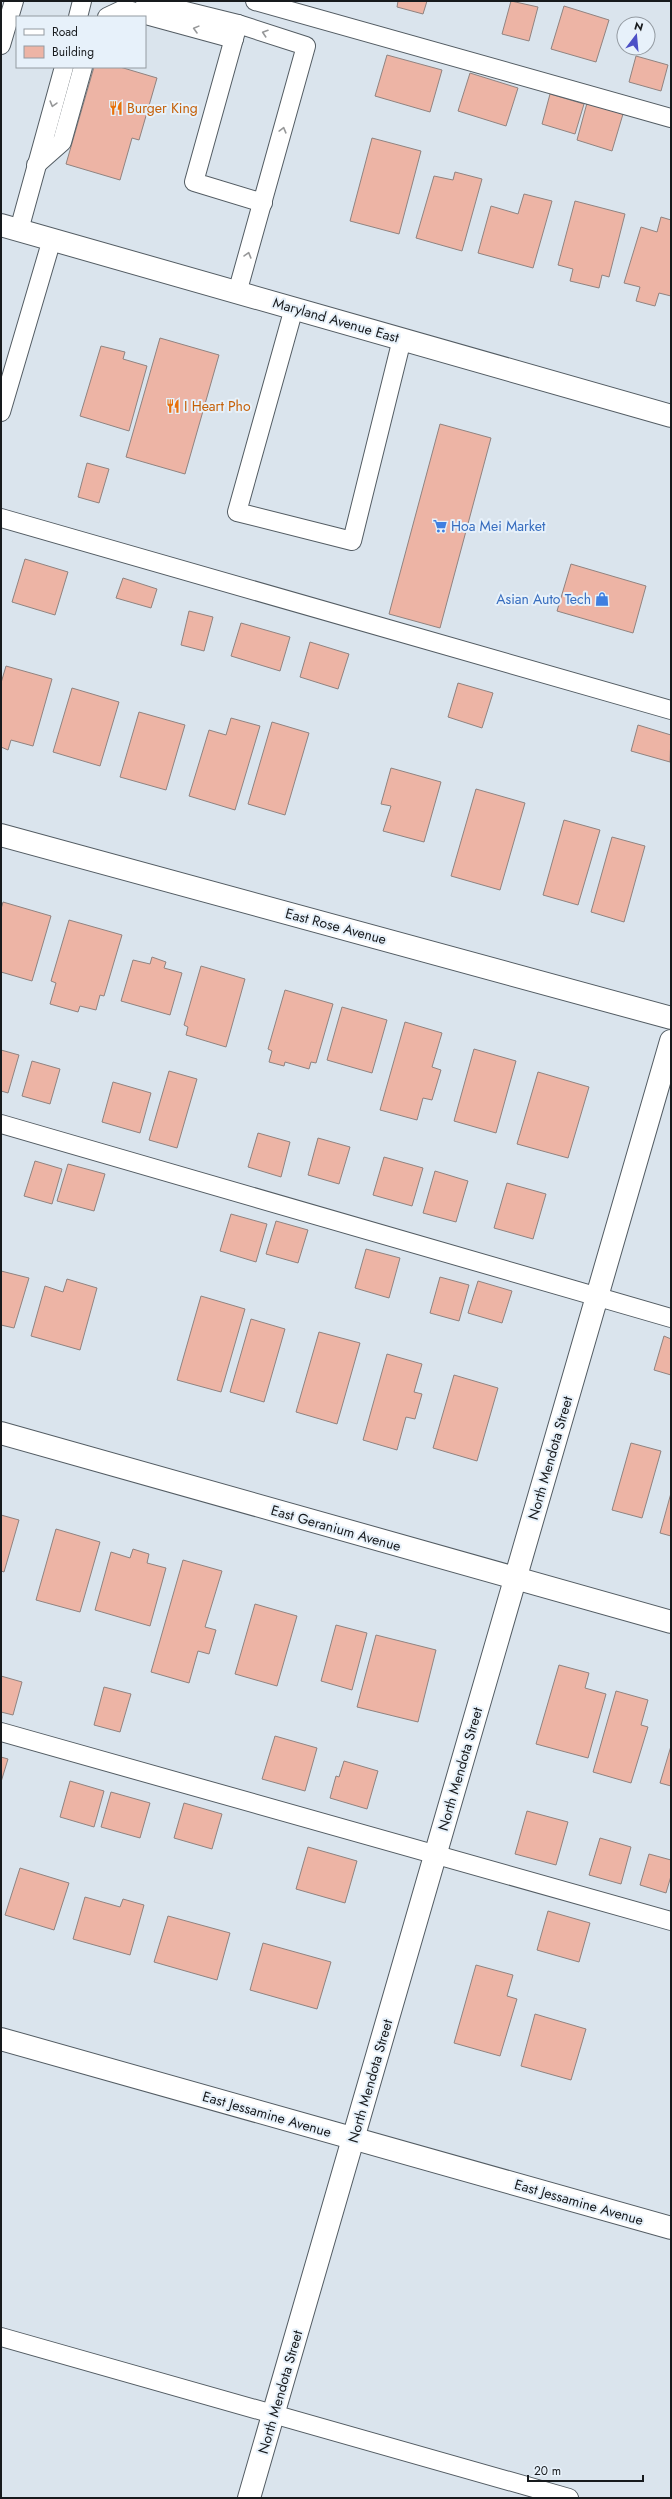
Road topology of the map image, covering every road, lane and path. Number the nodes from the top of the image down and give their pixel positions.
1 (14, 1) edge
2 (82, 1) edge
3 (145, 1) edge
4 (255, 1) edge
5 (78, 16) edge
6 (109, 16) edge
7 (236, 32) junction
8 (1, 45) edge
9 (64, 68) edge
10 (83, 68) edge
11 (671, 118) edge
12 (36, 165) junction
13 (263, 203) junction
14 (10, 228) edge
15 (52, 239) junction
16 (237, 293) junction
17 (294, 308) junction
18 (402, 339) junction
19 (7, 371) edge
20 (1, 412) edge
21 (671, 416) edge
22 (1, 518) edge
23 (671, 710) edge
24 (1, 835) edge
25 (671, 1018) edge
26 (671, 1040) edge
27 (1, 1124) edge
28 (597, 1296) junction
29 (671, 1318) edge
30 (1, 1434) edge
31 (515, 1578) junction
32 (671, 1622) edge
33 (1, 1732) edge
34 (436, 1855) junction
35 (671, 1921) edge
36 (1, 2039) edge
37 (353, 2138) junction
38 (671, 2228) edge
39 (1, 2337) edge
40 (273, 2416) junction
41 (249, 2498) edge
42 (569, 2498) edge

1 - 8 lane
2 - 5 lane
3 - 7 lane
4 - 11 lane
7 -> 6 lane
7 - 13 lane
13 -> 7 lane
9 -> 12 lane
10 - 12 lane
12 - 14 lane
16 -> 13 lane
14 - 15 street, Maryland Avenue East
15 - 16 street, Maryland Avenue East
15 - 19 lane
16 - 17 street, Maryland Avenue East
17 - 18 street, Maryland Avenue East
17 - 18 lane
18 - 21 street, Maryland Avenue East
19 - 20 lane
22 - 23 lane
24 - 25 street, East Rose Avenue
26 - 28 street, North Mendota Street
27 - 28 lane
28 - 29 lane
28 - 31 street, North Mendota Street
30 - 31 street, East Geranium Avenue
31 - 32 street, East Geranium Avenue
31 - 34 street, North Mendota Street
33 - 34 lane
34 - 35 lane
34 - 37 street, North Mendota Street
36 - 37 street, East Jessamine Avenue
37 - 38 street, East Jessamine Avenue
37 - 40 street, North Mendota Street
39 - 40 lane
40 - 41 street, North Mendota Street
40 - 42 lane

